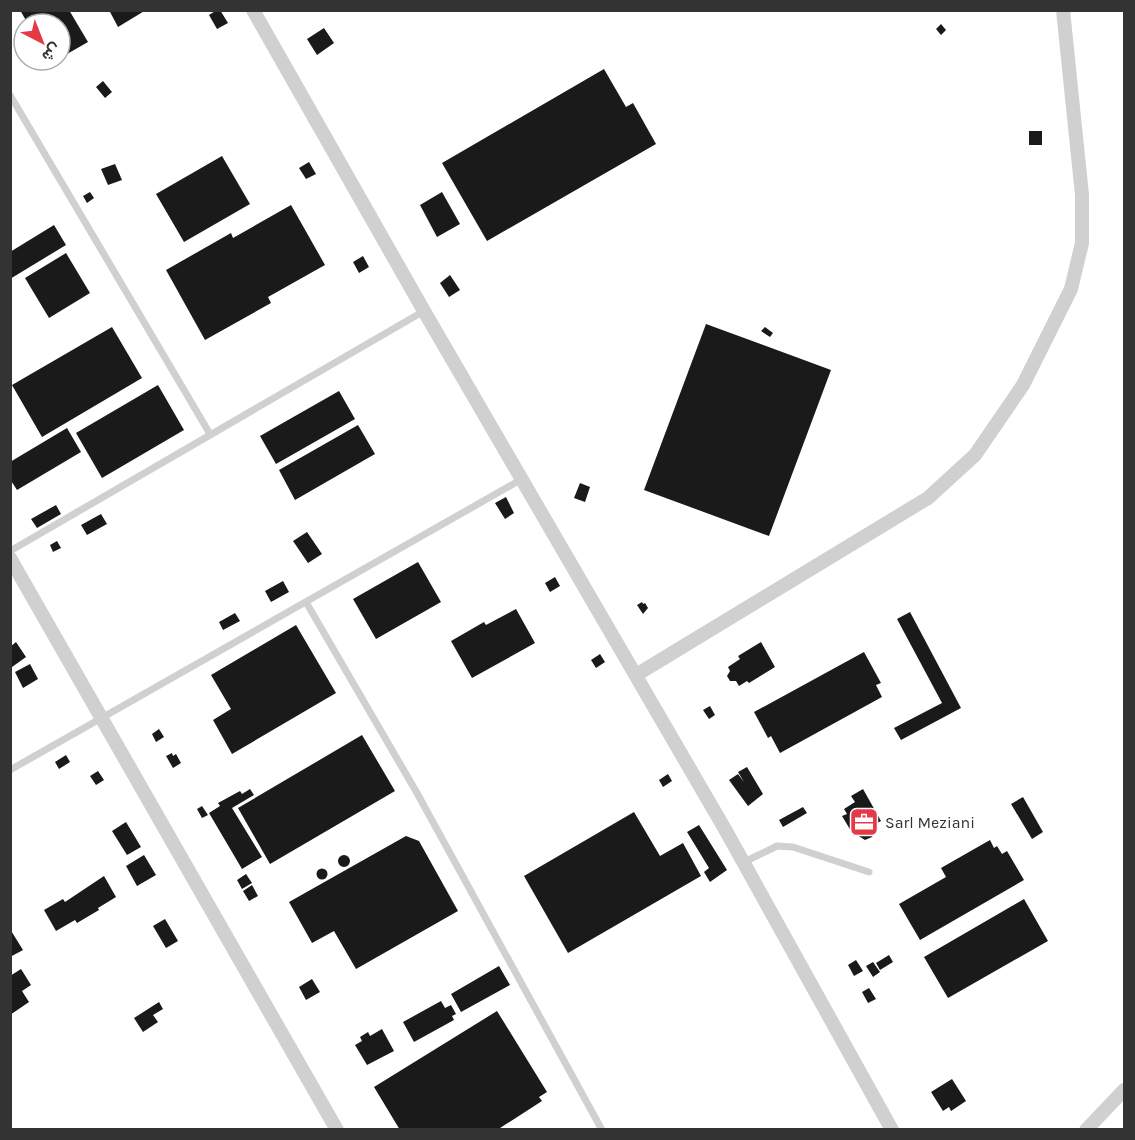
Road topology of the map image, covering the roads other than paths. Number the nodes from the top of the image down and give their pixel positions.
1 (253, 10) edge
2 (1063, 10) edge
3 (10, 95) edge
4 (424, 311) junction
5 (210, 434) junction
6 (522, 479) junction
7 (10, 551) edge
8 (10, 558) edge
9 (306, 602) junction
10 (636, 675) junction
11 (102, 718) junction
12 (10, 770) edge
13 (744, 862) junction
14 (868, 873) dead end
15 (1125, 1090) edge
16 (338, 1130) edge
17 (602, 1130) edge
18 (892, 1130) edge
19 (1086, 1130) edge

1 - 4 street
2 - 10 street
3 - 5 lane
4 - 5 lane
4 - 6 street
5 - 7 lane
6 - 9 lane
6 - 10 street
8 - 11 street
9 - 11 lane
9 - 17 lane
10 - 13 street
11 - 12 lane
11 - 16 street
13 - 14 lane
13 - 18 street
15 - 19 street

